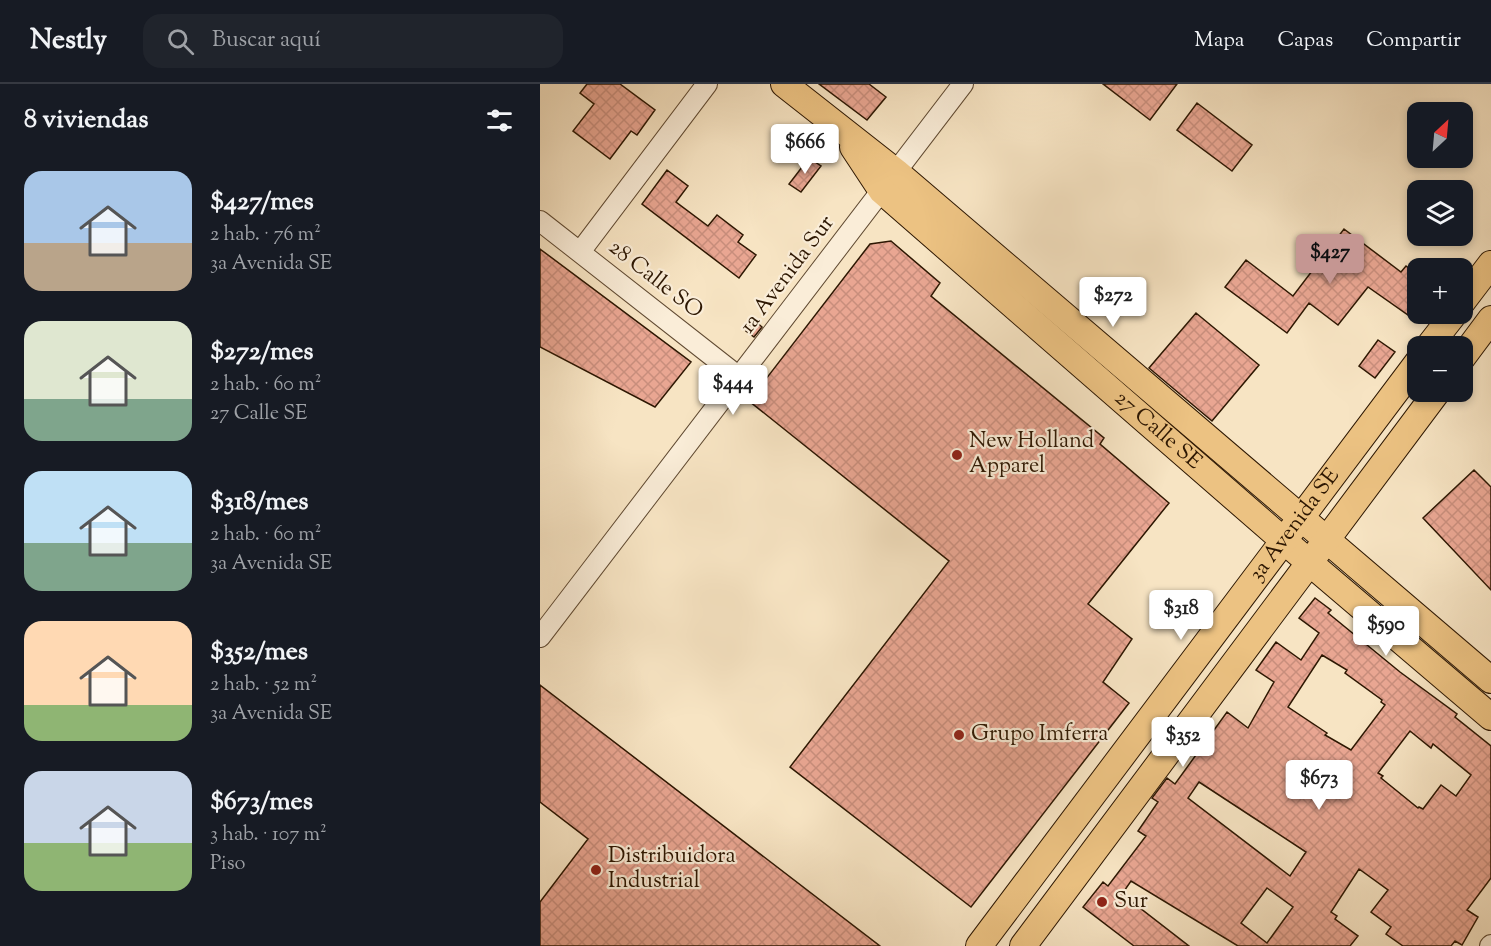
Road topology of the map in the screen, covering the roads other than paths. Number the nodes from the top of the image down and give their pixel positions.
1 (707, 84) edge
2 (784, 84) edge
3 (963, 84) edge
4 (889, 182) junction
5 (540, 221) edge
6 (580, 252) junction
7 (1491, 264) edge
8 (1473, 288) edge
9 (1491, 319) edge
10 (1446, 324) edge
11 (1437, 336) edge
12 (1473, 343) edge
13 (740, 377) junction
14 (1407, 377) edge
15 (1430, 402) edge
16 (1301, 518) junction
17 (1327, 540) junction
18 (1284, 541) junction
19 (1309, 563) junction
20 (540, 637) edge
21 (1491, 680) edge
22 (1491, 717) edge
23 (979, 946) edge
24 (1023, 946) edge

1 - 6 street
2 - 4 main road, 27 Calle SE
3 - 4 street, 1a Avenida Sur
4 - 13 street, 1a Avenida Sur
4 - 16 main road, 27 Calle SE
4 - 18 main road, 27 Calle SE
5 - 6 street, 28 Calle SO
6 - 13 street, 28 Calle SO
7 - 8 main road
9 - 12 main road
10 - 11 main road
13 - 20 street, 1a Avenida Sur
14 - 16 main road, 3a Avenida SE
15 - 17 main road, 3a Avenida SE
16 - 17 main road, 27 Calle SE
16 - 18 main road, 3a Avenida SE
17 - 19 main road, 3a Avenida SE
17 - 21 main road, 27 Calle SE
18 - 19 main road, 27 Calle SE
18 - 23 main road, 3a Avenida SE
19 - 22 main road, 27 Calle SE
19 - 24 main road, 3a Avenida SE

